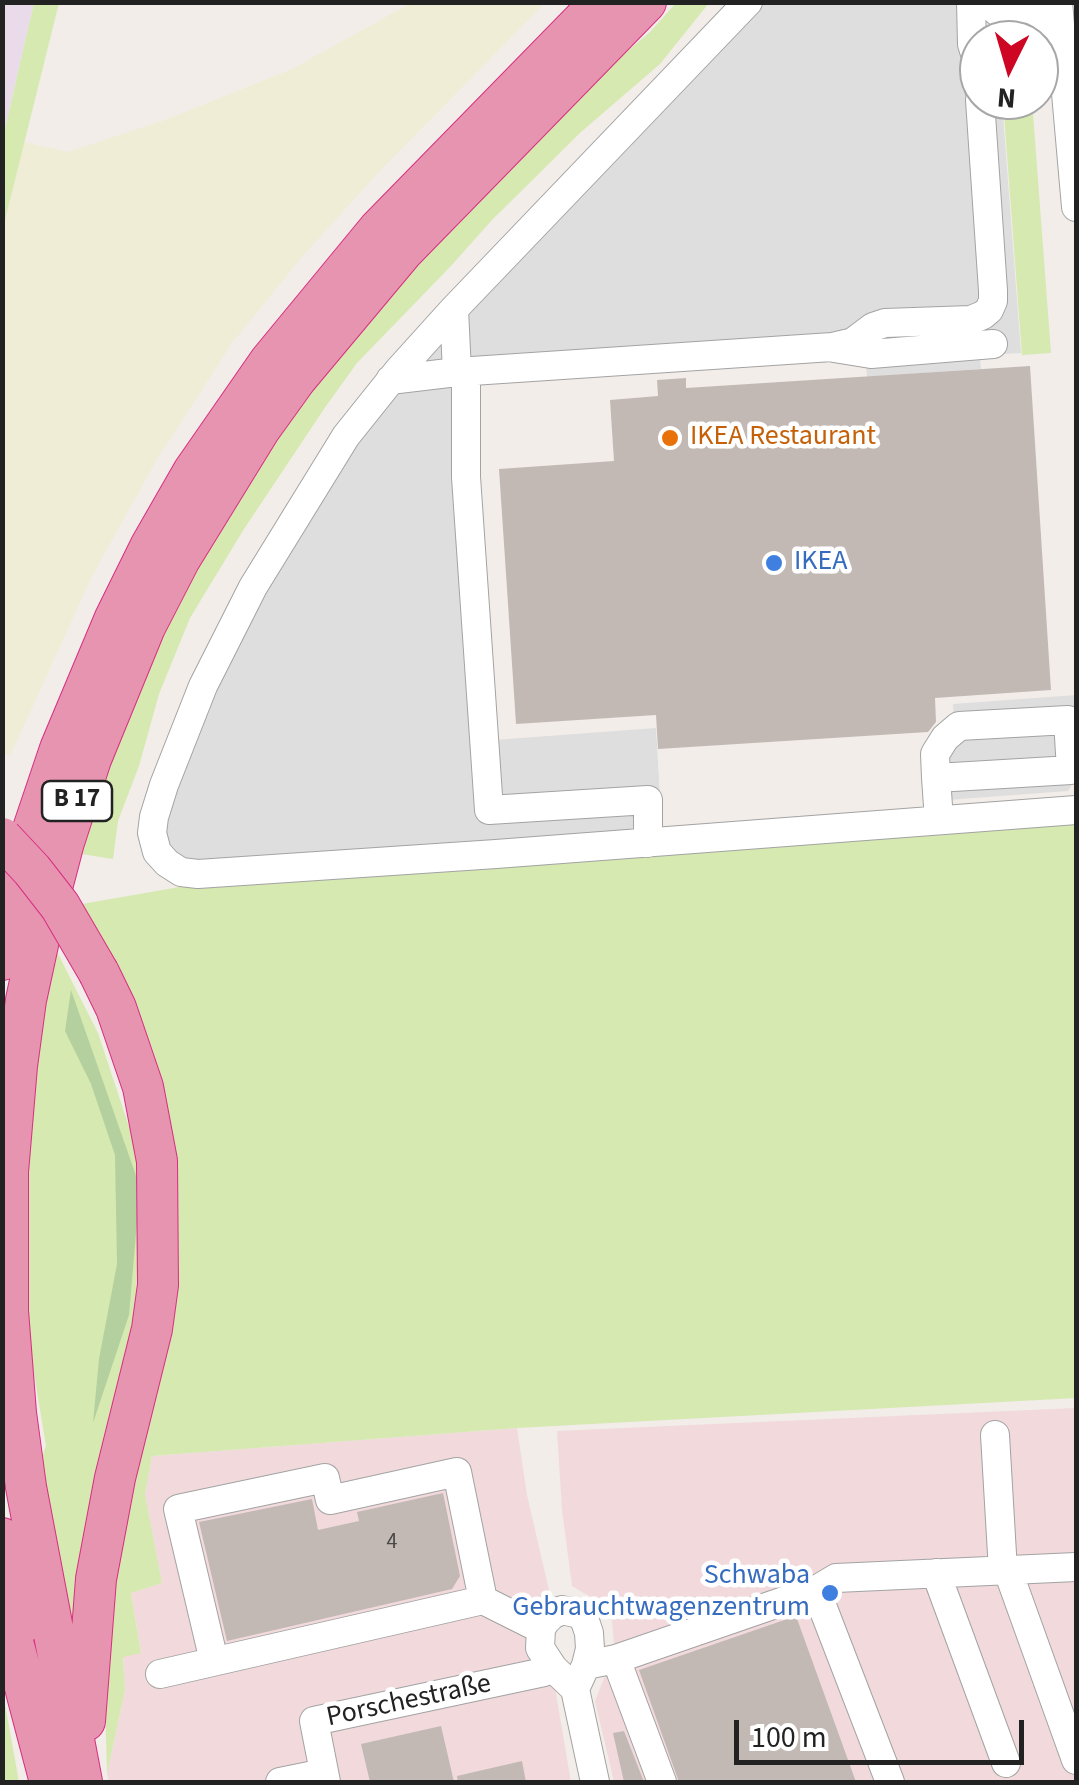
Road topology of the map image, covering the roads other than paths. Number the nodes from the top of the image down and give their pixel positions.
1 (601, 2) edge
2 (646, 2) edge
3 (748, 2) edge
4 (986, 2) edge
5 (1059, 19) edge
6 (981, 120) edge
7 (1076, 207) edge
8 (454, 309) junction
9 (989, 310) junction
10 (832, 348) junction
11 (462, 372) junction
12 (390, 380) junction
13 (936, 778) junction
14 (1076, 810) edge
15 (939, 820) junction
16 (2, 838) edge
17 (648, 842) junction
18 (2, 960) edge
19 (995, 1435) dead end
20 (2, 1538) edge
21 (1076, 1568) edge
22 (1005, 1571) junction
23 (936, 1574) junction
24 (816, 1590) junction
25 (2, 1600) edge
26 (484, 1600) junction
27 (541, 1629) junction
28 (616, 1659) junction
29 (214, 1662) junction
30 (553, 1668) junction
31 (160, 1674) dead end
32 (580, 1677) junction
33 (35, 1720) junction
34 (1076, 1760) edge
35 (1006, 1763) dead end
36 (325, 1778) edge
37 (71, 1782) edge
38 (280, 1782) edge
39 (595, 1782) edge
40 (662, 1782) edge
41 (890, 1782) edge

1 - 18 highway, B 17
2 - 37 highway, B 17
3 - 8 street
4 - 5 street
5 - 7 street
6 - 9 street
8 - 11 street
8 - 12 street
9 - 10 street
9 - 10 street
10 - 11 street
11 - 12 street
11 - 17 street
12 - 17 street
13 - 13 street
13 - 15 street
14 - 15 street
15 - 17 street
16 - 37 highway, bridge
19 - 22 street
20 - 33 highway
21 - 22 street
22 - 23 street
22 - 34 street
23 - 24 street
23 - 35 street
24 - 28 street
24 - 41 street
25 - 33 highway
26 - 27 street
26 - 29 street
26 - 29 street
27 - 30 street
27 - 32 street
28 - 32 street
28 - 40 street
29 - 31 street
30 - 32 street
30 - 36 street, Porschestraße
32 - 39 street
33 - 37 highway
36 - 38 street

